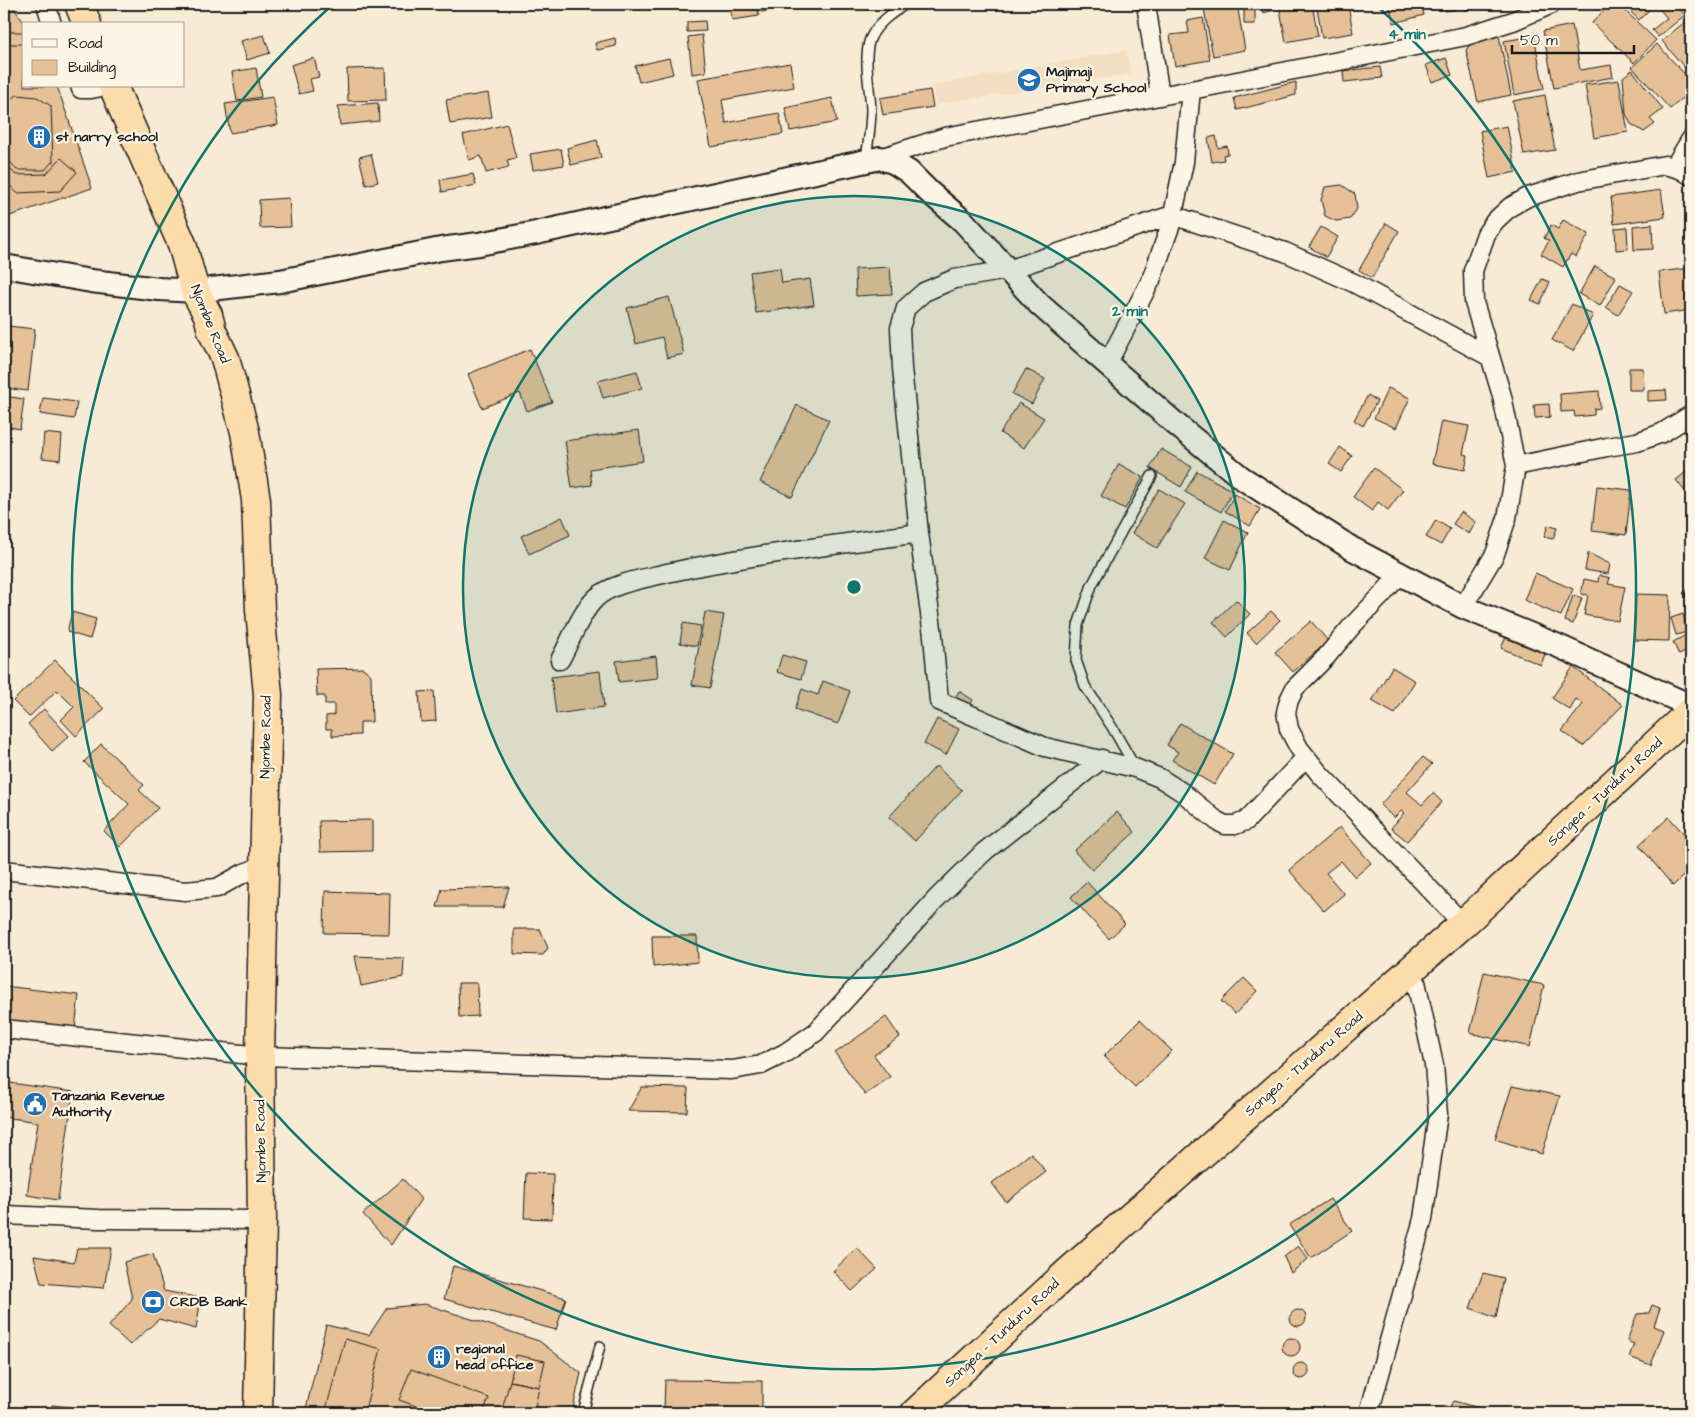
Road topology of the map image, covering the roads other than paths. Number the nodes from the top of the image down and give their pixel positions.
1 (46, 4) edge
2 (78, 4) edge
3 (906, 4) edge
4 (1149, 4) edge
5 (1552, 4) edge
6 (51, 22) edge
7 (86, 22) edge
8 (81, 88) edge
9 (96, 88) edge
10 (114, 88) edge
11 (1191, 90) junction
12 (1160, 96) junction
13 (1691, 139) edge
14 (872, 160) junction
15 (1674, 167) junction
16 (1691, 176) edge
17 (1172, 215) junction
18 (4, 266) edge
19 (1008, 270) junction
20 (195, 291) junction
21 (1490, 357) junction
22 (1107, 364) junction
23 (1691, 415) edge
24 (1516, 466) junction
25 (1152, 476) dead end
26 (918, 533) junction
27 (1400, 574) junction
28 (1463, 607) junction
29 (560, 660) dead end
30 (1691, 706) edge
31 (1691, 711) edge
32 (1306, 757) junction
33 (1102, 760) junction
34 (1135, 768) junction
35 (263, 866) junction
36 (4, 870) edge
37 (1462, 924) junction
38 (1413, 968) junction
39 (4, 1030) edge
40 (260, 1056) junction
41 (4, 1215) edge
42 (262, 1220) junction
43 (600, 1346) dead end
44 (258, 1413) edge
45 (583, 1413) edge
46 (915, 1413) edge
47 (1369, 1413) edge

1 - 6 street
2 - 7 highway
3 - 14 lane
4 - 12 street
5 - 11 street
8 - 9 street
10 - 20 highway, Njombe Road
11 - 12 street
11 - 17 street
12 - 14 street
13 - 15 street
14 - 19 street
14 - 20 street
15 - 16 street
15 - 21 street
17 - 19 street
17 - 21 street
17 - 22 street
18 - 20 street
19 - 22 street
19 - 26 street
20 - 35 highway, Njombe Road
21 - 24 street
22 - 27 street
23 - 24 street
24 - 28 street
25 - 34 lane
26 - 29 street
26 - 33 street
27 - 28 street
27 - 32 street
28 - 30 street
31 - 37 highway, Songea - Tunduru Road
32 - 34 street
32 - 37 street
33 - 34 street
33 - 40 street
35 - 36 street
35 - 40 highway, Njombe Road
37 - 38 highway, Songea - Tunduru Road
38 - 46 highway, Songea - Tunduru Road
38 - 47 street
39 - 40 street
40 - 42 highway, Njombe Road
41 - 42 street
42 - 44 highway, Njombe Road
43 - 45 lane

